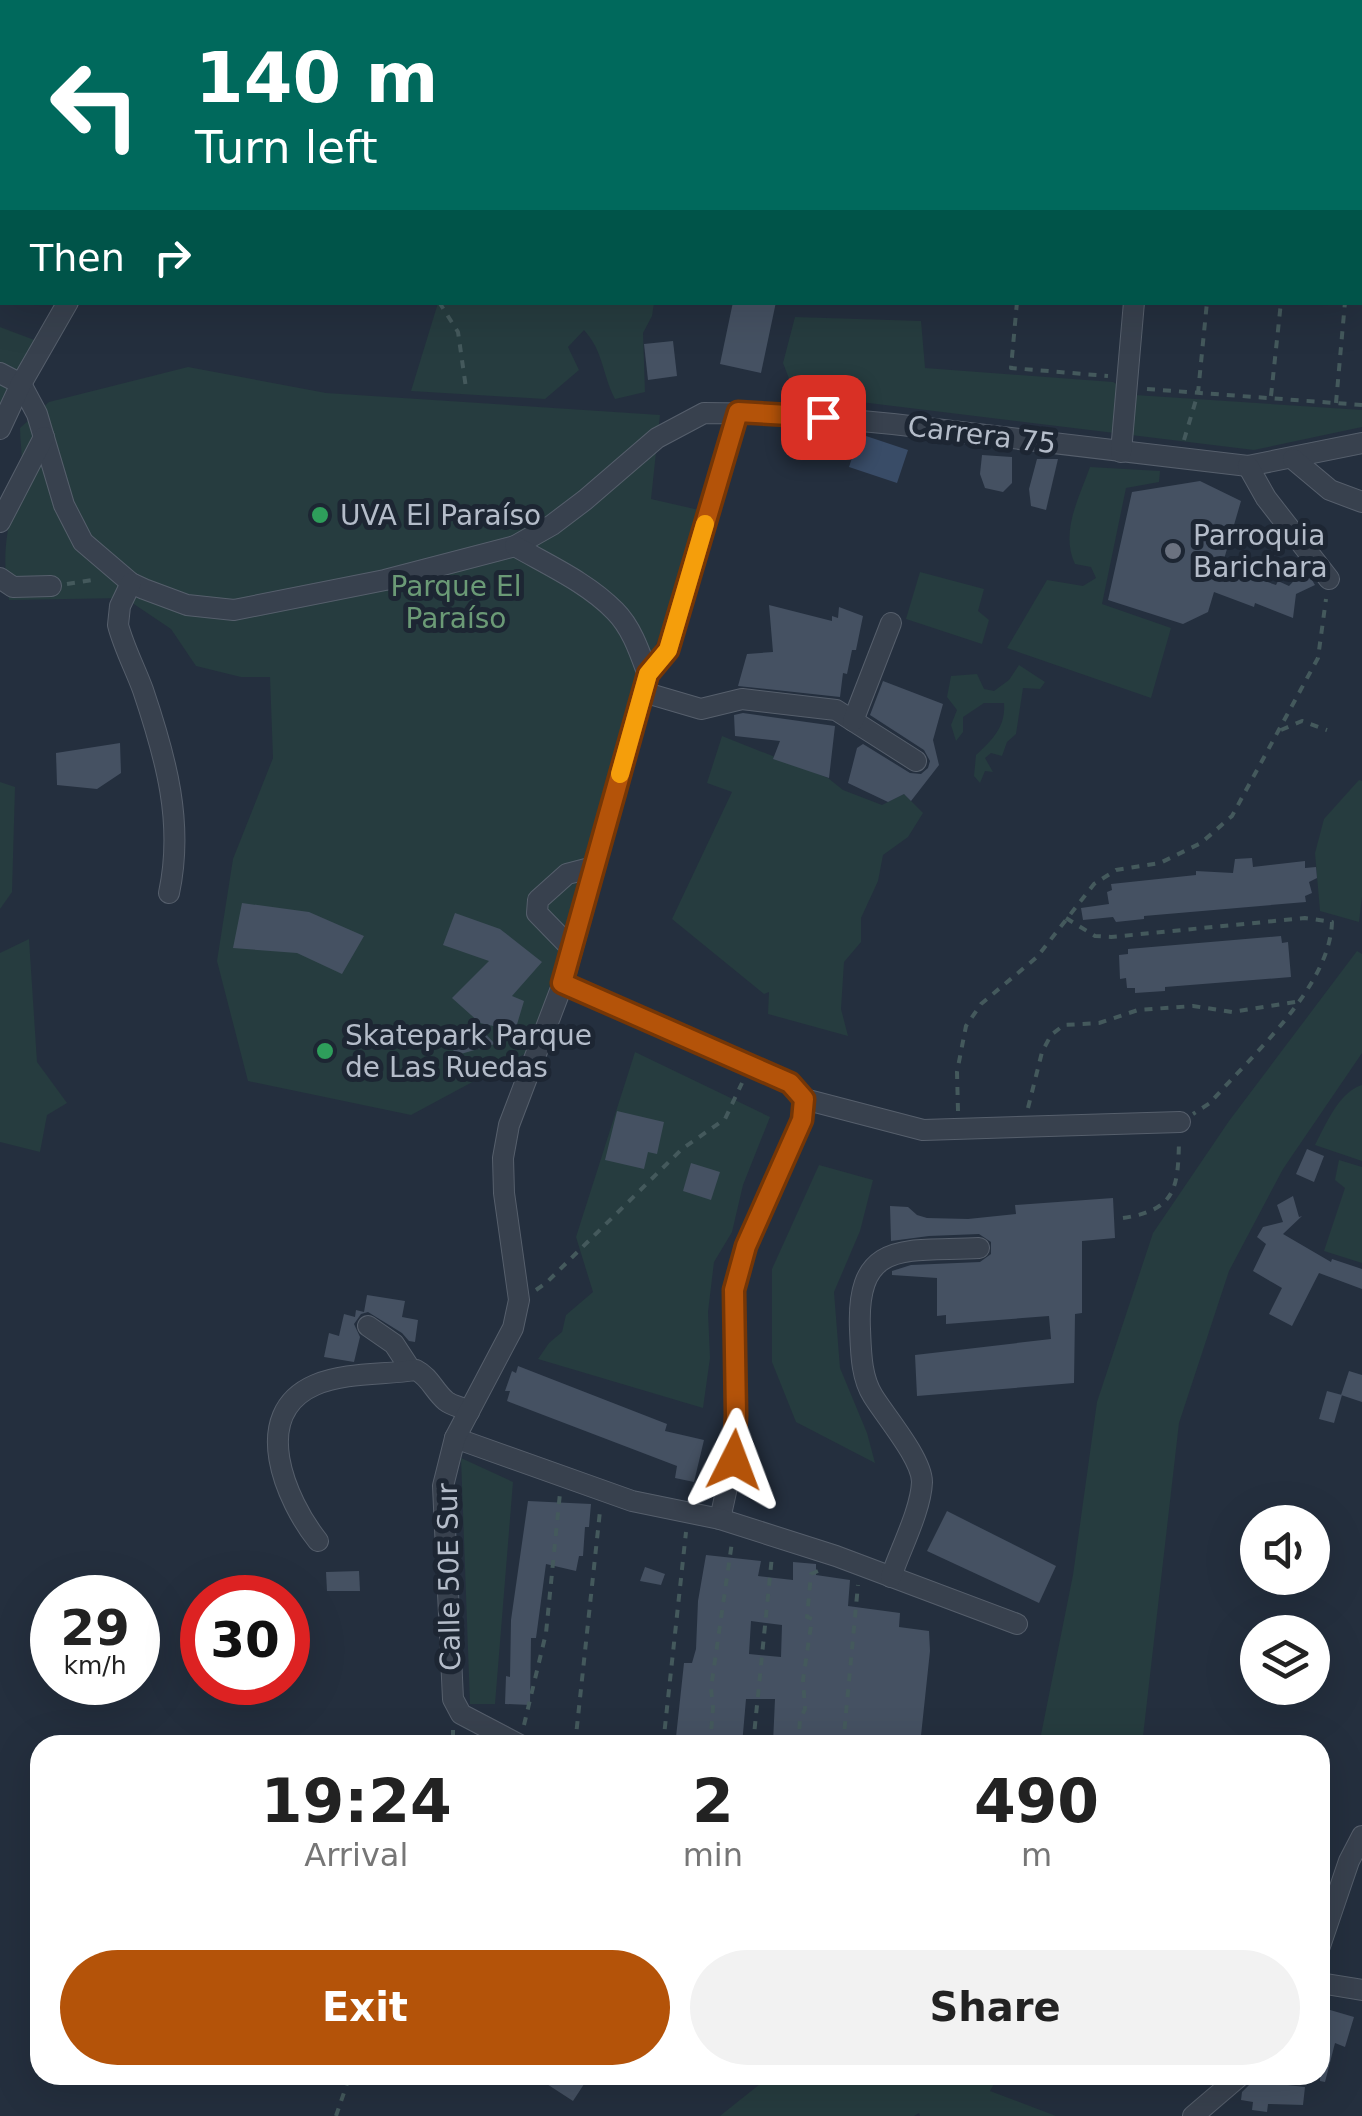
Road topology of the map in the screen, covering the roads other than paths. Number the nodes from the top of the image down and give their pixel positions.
1 (66, 305) edge
2 (1134, 305) edge
3 (0, 373) edge
4 (21, 384) junction
5 (738, 412) junction
6 (0, 429) edge
7 (44, 437) junction
8 (1362, 443) edge
9 (1121, 452) junction
10 (1293, 459) junction
11 (1248, 466) junction
12 (1362, 502) edge
13 (0, 522) edge
14 (514, 546) junction
15 (0, 578) edge
16 (126, 579) junction
17 (1329, 580) road end
18 (51, 586) road end
19 (892, 624) dead end
20 (646, 683) junction
21 (853, 721) junction
22 (916, 760) dead end
23 (594, 866) junction
24 (169, 894) dead end
25 (572, 949) junction
26 (562, 983) junction
27 (804, 1099) junction
28 (1180, 1122) road end
29 (979, 1248) dead end
30 (368, 1326) dead end
31 (411, 1370) junction
32 (469, 1412) junction
33 (456, 1438) junction
34 (728, 1522) junction
35 (318, 1541) dead end
36 (891, 1577) junction
37 (1017, 1624) dead end
38 (498, 1735) edge
39 (1362, 1836) edge
40 (1330, 1917) edge
41 (1330, 1985) edge
42 (1362, 1990) edge
43 (1229, 2085) edge
44 (1193, 2116) edge

1 - 4 street
2 - 9 street
3 - 4 street
4 - 6 street
4 - 7 street, Carrera 75
5 - 9 street, Carrera 75
5 - 14 street, Carrera 75
5 - 20 street, Calle 50E Sur
7 - 13 street
7 - 16 street, Carrera 75
8 - 10 street, Carrera 75
9 - 11 street, Carrera 75
10 - 11 street, Carrera 75
10 - 12 street
11 - 17 street
14 - 16 street, Carrera 75
14 - 20 street
15 - 18 street
16 - 24 street
19 - 21 street
20 - 21 street
20 - 23 street, Calle 50E Sur
21 - 22 street
23 - 25 street, Calle 50E Sur
23 - 25 street
25 - 26 street, Calle 50E Sur
26 - 27 street
26 - 32 street, Calle 50E Sur
27 - 28 street
27 - 34 street
29 - 36 street
30 - 31 street
31 - 32 street
31 - 35 street
32 - 33 street, Calle 50E Sur
33 - 34 street
33 - 38 street, Calle 50E Sur
34 - 36 street
36 - 37 street
39 - 40 street
41 - 42 street
43 - 44 street

